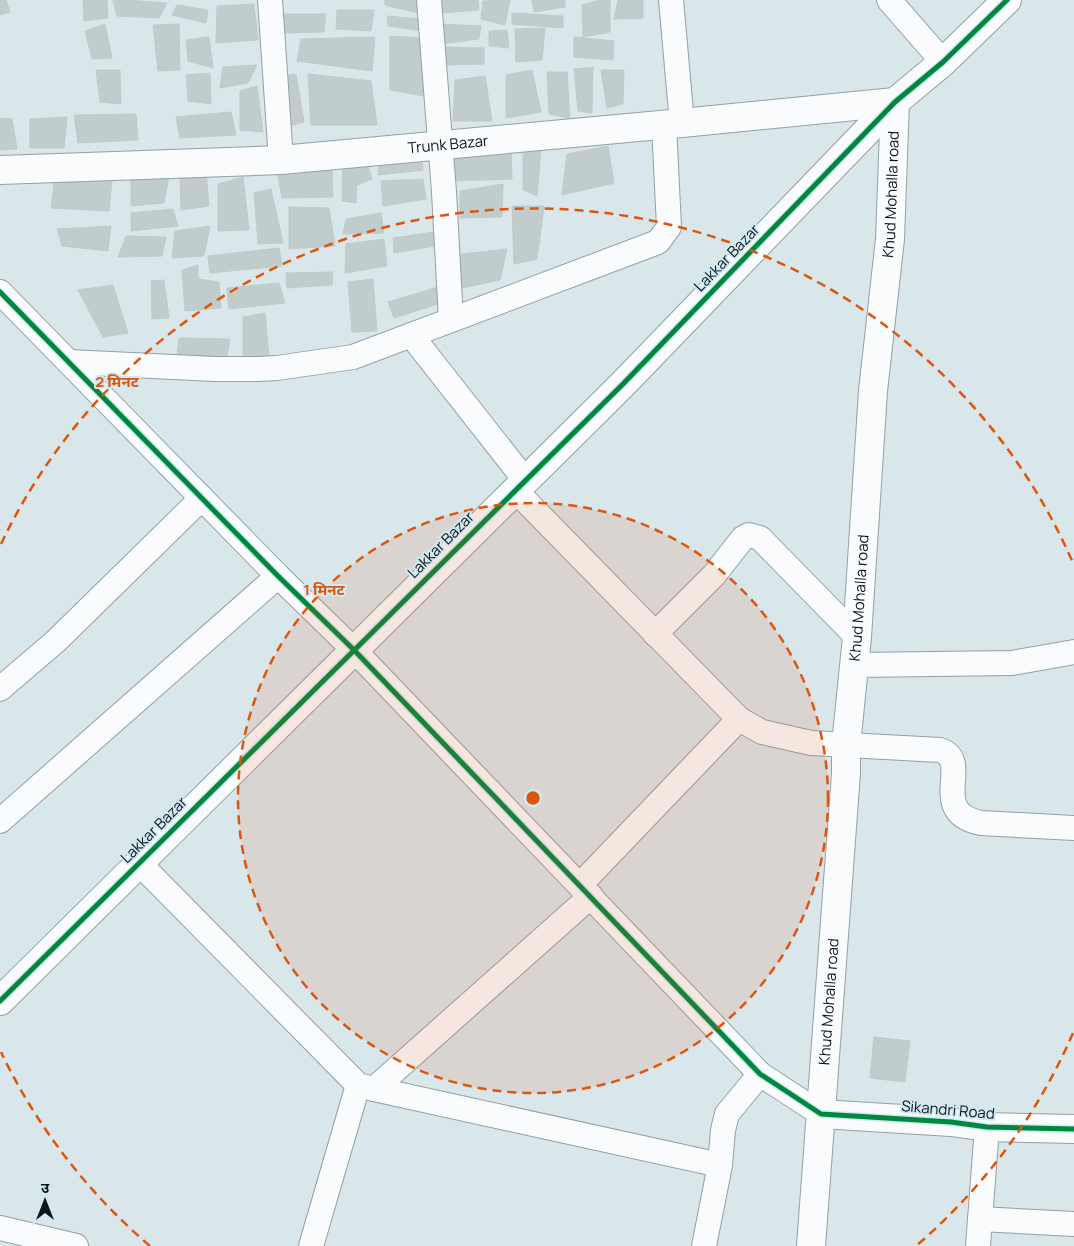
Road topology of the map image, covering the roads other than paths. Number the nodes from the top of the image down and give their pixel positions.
1 (270, 0) edge
2 (430, 0) edge
3 (671, 0) edge
4 (889, 0) edge
5 (1007, 0) edge
6 (943, 62) junction
7 (895, 102) junction
8 (674, 124) junction
9 (440, 144) junction
10 (281, 160) junction
11 (0, 170) edge
12 (0, 292) edge
13 (451, 320) junction
14 (411, 335) junction
15 (69, 362) junction
16 (520, 485) junction
17 (202, 498) junction
18 (278, 576) junction
19 (655, 634) junction
20 (857, 637) junction
21 (354, 650) junction
22 (1074, 652) edge
23 (854, 665) junction
24 (0, 689) edge
25 (739, 719) junction
26 (846, 745) junction
27 (0, 821) edge
28 (1074, 828) edge
29 (139, 863) junction
30 (585, 890) junction
31 (0, 1001) edge
32 (760, 1074) junction
33 (366, 1087) junction
34 (821, 1114) junction
35 (987, 1127) junction
36 (1074, 1129) edge
37 (720, 1165) junction
38 (980, 1218) junction
39 (1074, 1224) edge
40 (0, 1228) edge
41 (76, 1246) edge
42 (311, 1246) edge
43 (704, 1246) edge
44 (811, 1246) edge
45 (978, 1246) edge

1 - 10 street
2 - 9 street
3 - 8 street
4 - 6 street
5 - 6 street
6 - 7 street
7 - 8 street, Trunk Bazar
7 - 16 street, Lakkar Bazar
7 - 20 street, Khud Mohalla road
8 - 9 street, Trunk Bazar
8 - 13 street
9 - 10 street, Trunk Bazar
9 - 13 street
10 - 11 street, Trunk Bazar
12 - 15 street
13 - 14 street
14 - 15 street
14 - 16 street
15 - 17 street
16 - 19 street
16 - 21 street, Lakkar Bazar
17 - 18 street
17 - 24 street
18 - 21 street
18 - 27 street
19 - 20 street
19 - 25 street
20 - 23 street, Khud Mohalla road
21 - 29 street, Lakkar Bazar
21 - 30 street
22 - 23 street
23 - 26 street, Khud Mohalla road
25 - 26 street
25 - 30 street
26 - 28 street
26 - 34 street, Khud Mohalla road
29 - 31 street, Lakkar Bazar
29 - 33 street
30 - 32 street
30 - 33 street
32 - 34 street
32 - 37 street
33 - 37 street
33 - 42 street
34 - 35 street, Sikandri Road
34 - 44 street, Khud Mohalla road
35 - 36 street, Sikandri Road
35 - 38 street
37 - 43 street
38 - 39 street
38 - 45 street
40 - 41 street

